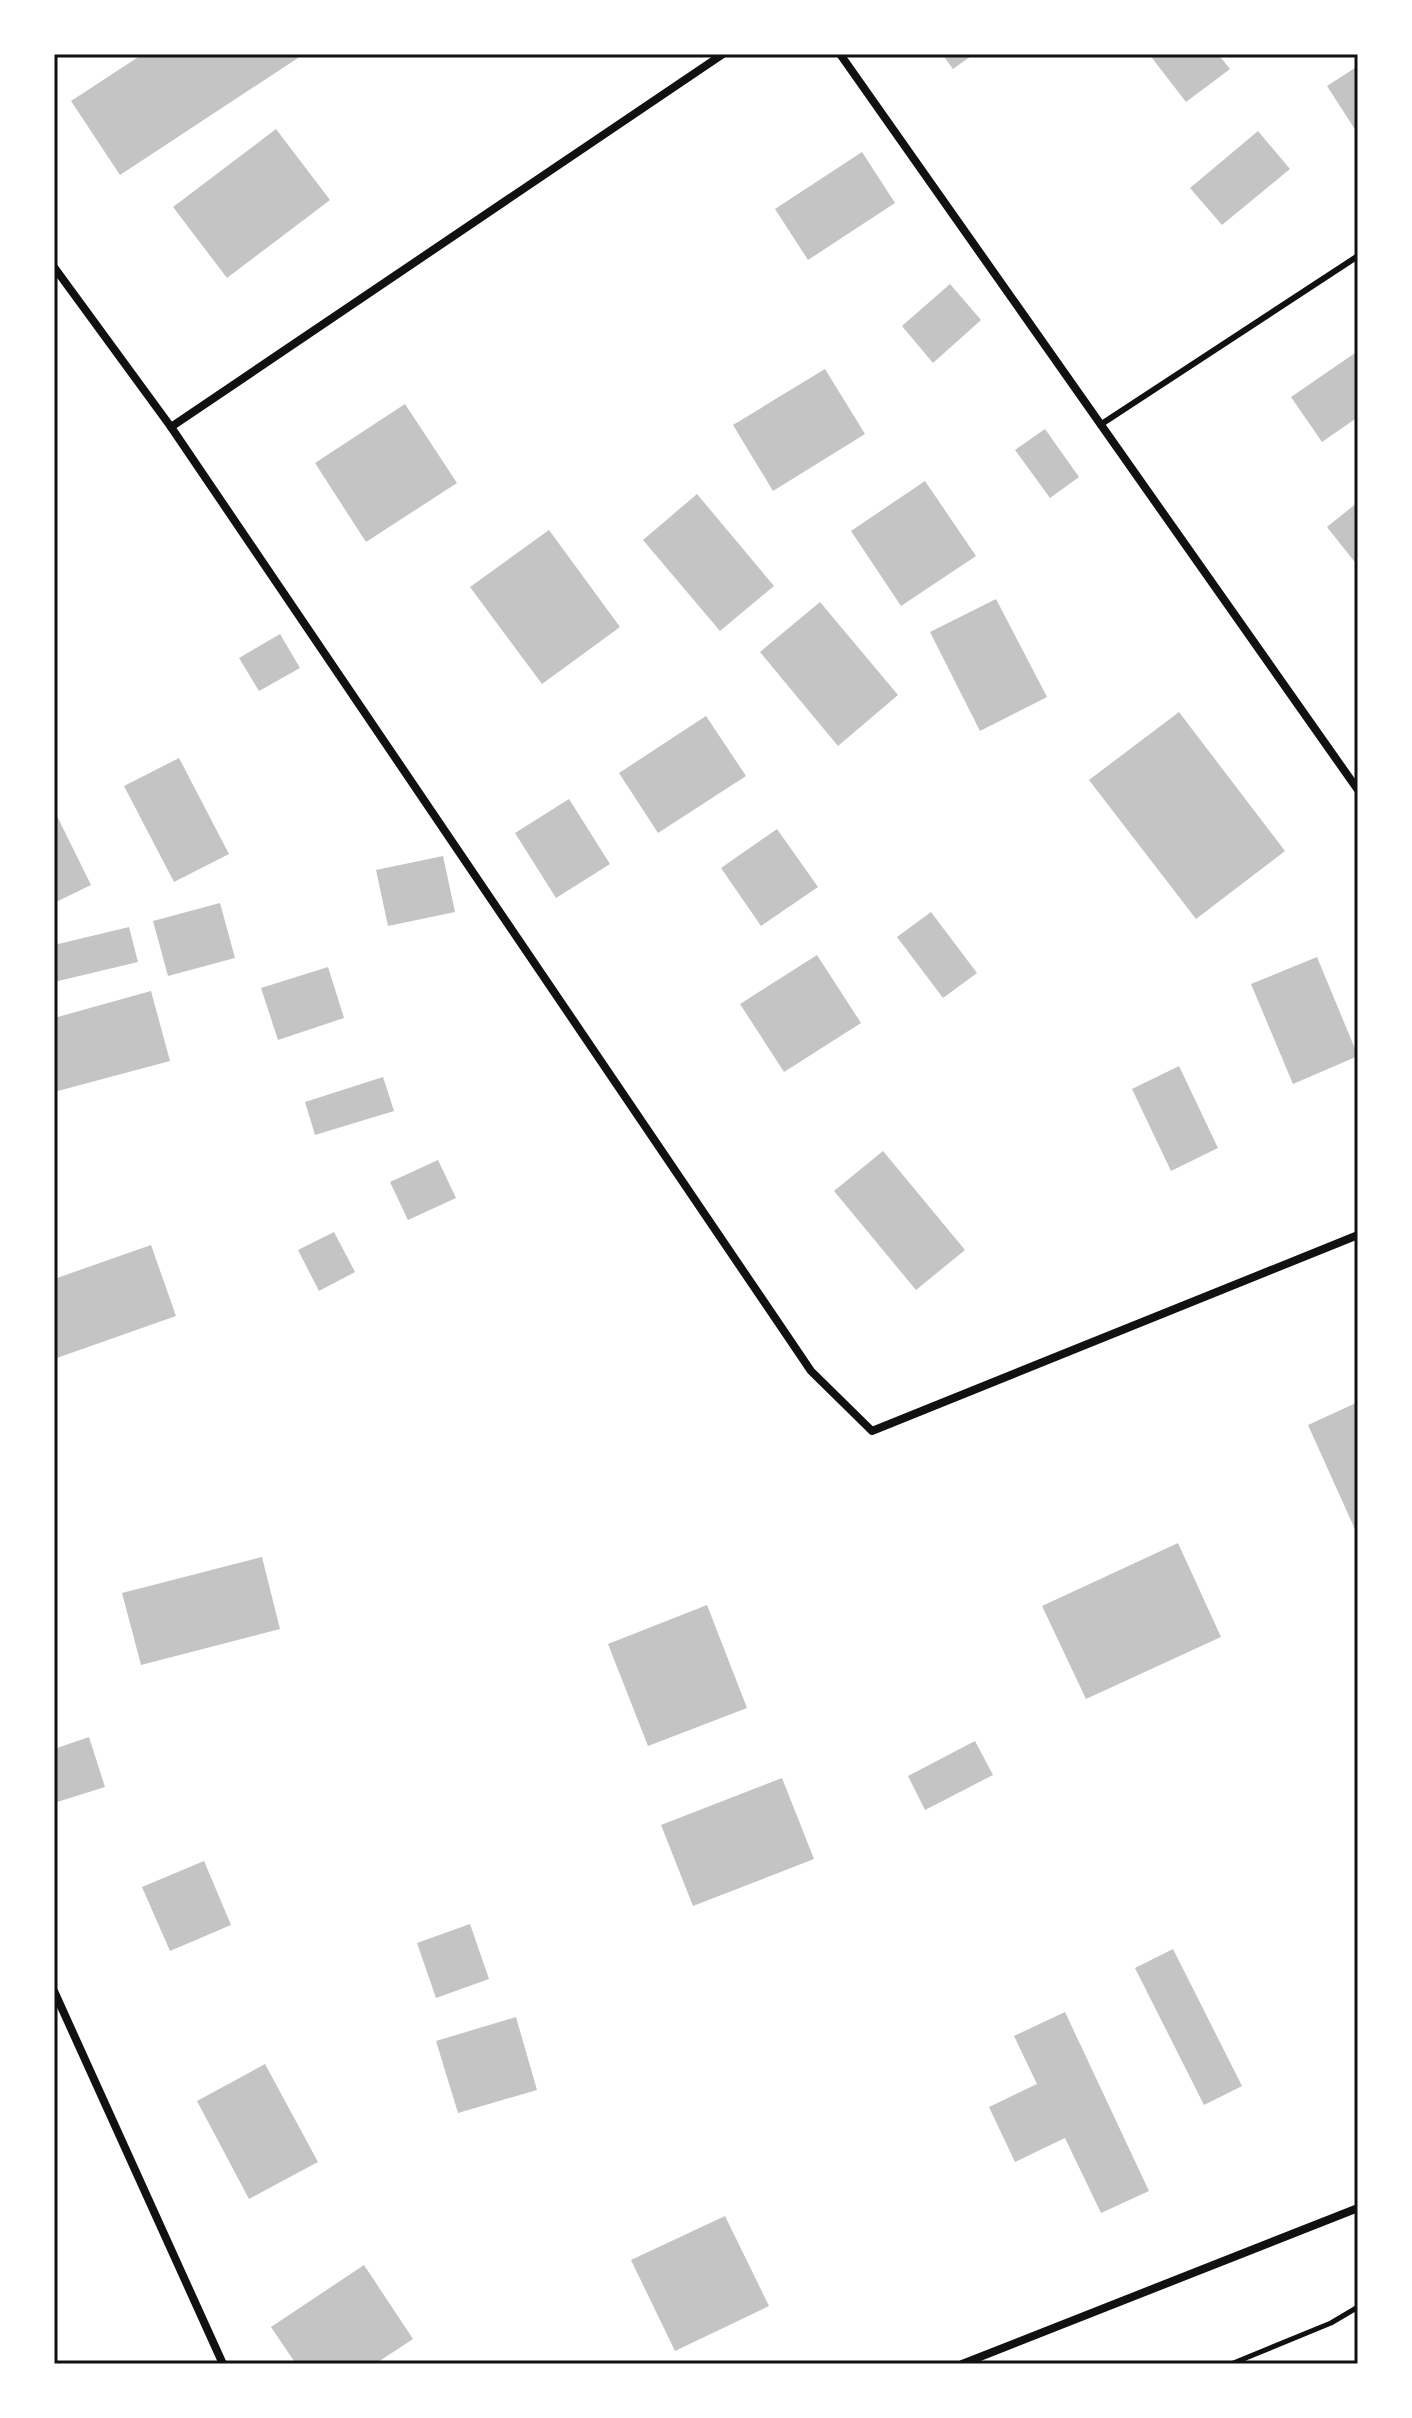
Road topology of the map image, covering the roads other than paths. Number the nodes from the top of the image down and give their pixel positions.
1 (723, 54) edge
2 (840, 54) edge
3 (1358, 256) edge
4 (54, 267) edge
5 (1100, 425) junction
6 (171, 427) junction
7 (1358, 790) edge
8 (1358, 1235) edge
9 (54, 1991) edge
10 (1358, 2208) edge
11 (223, 2364) edge
12 (962, 2364) edge

1 - 6 street
2 - 5 street
3 - 5 lane
4 - 6 street
5 - 7 street
6 - 8 street
9 - 11 street
10 - 12 street

